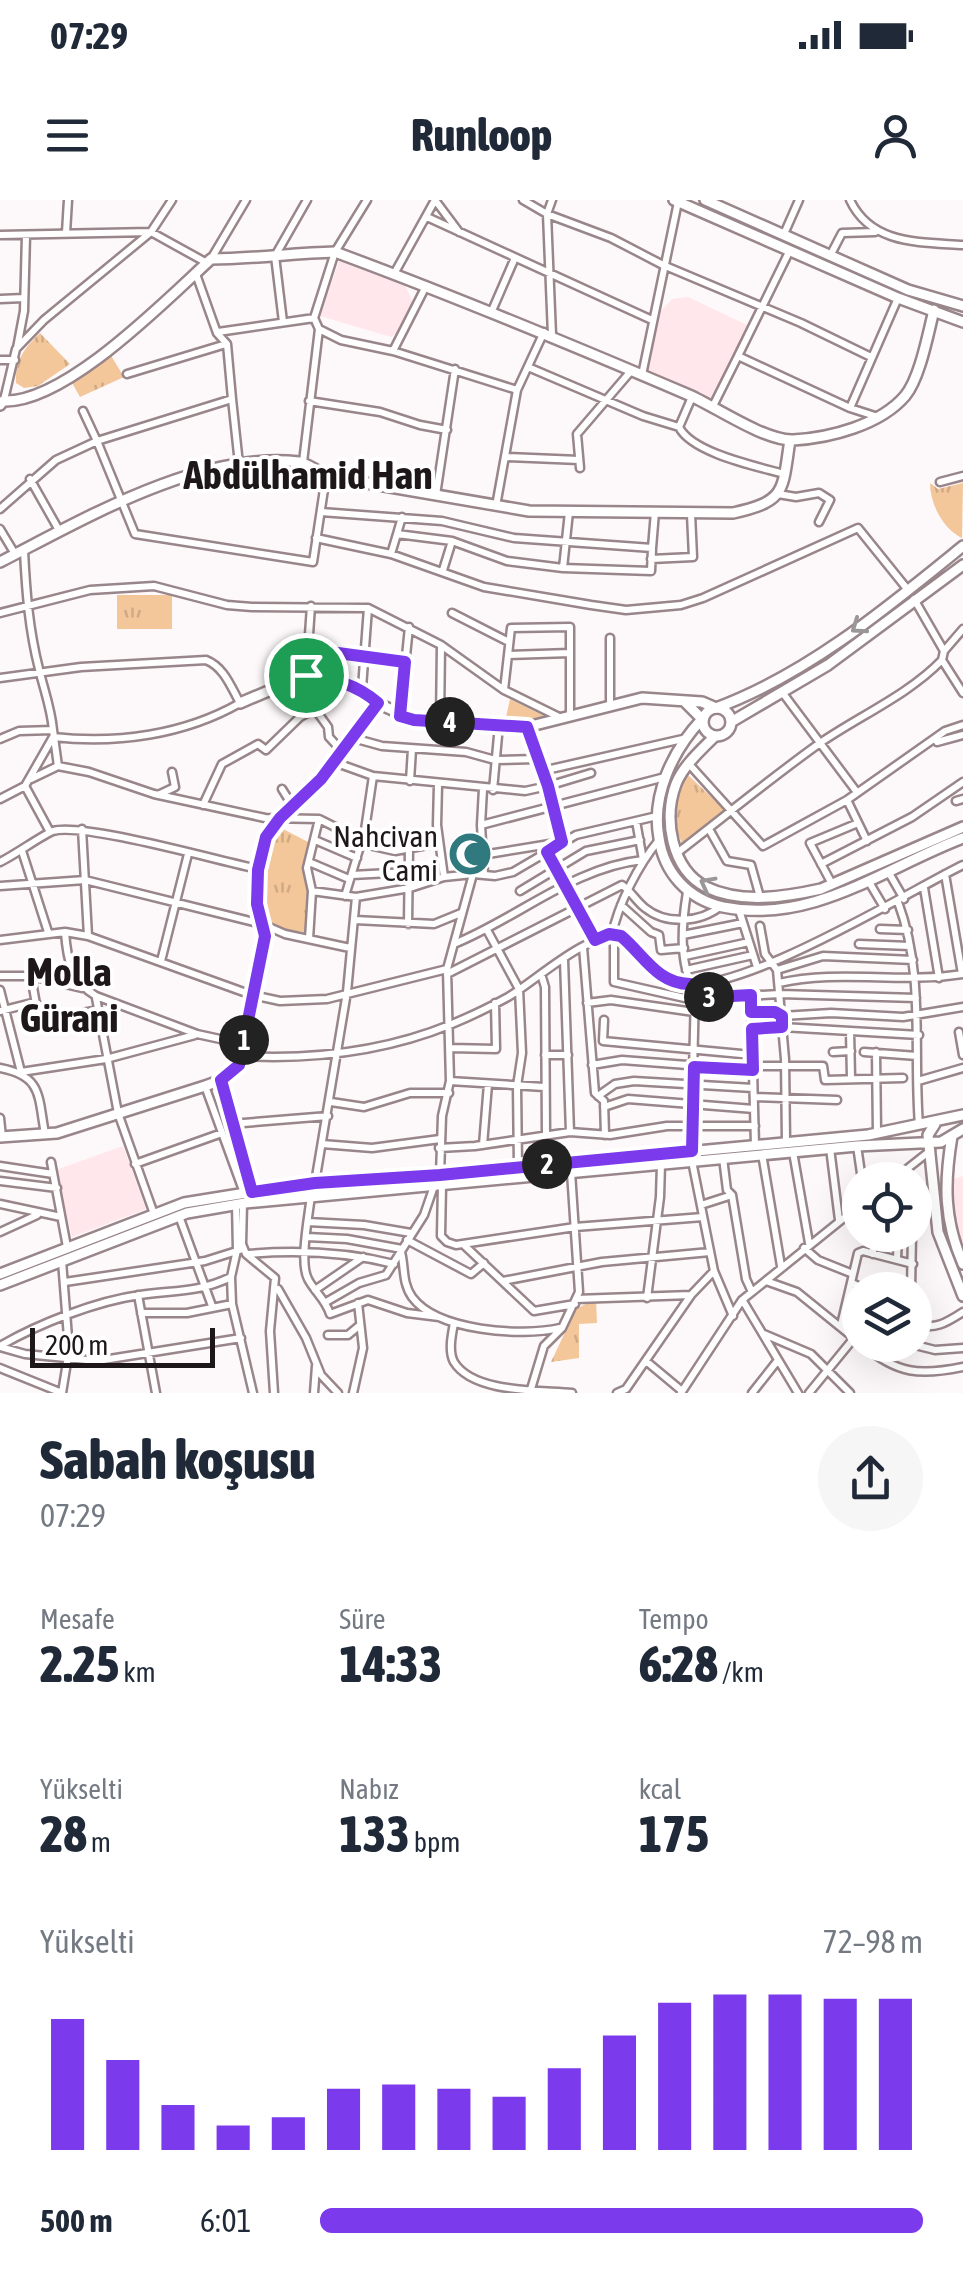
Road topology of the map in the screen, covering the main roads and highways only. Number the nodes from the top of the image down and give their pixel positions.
1 (705, 200) edge
2 (676, 201) edge
3 (963, 306) edge
4 (934, 310) junction
5 (963, 322) edge
6 (2, 403) edge
7 (790, 440) junction
8 (963, 546) edge
9 (0, 562) edge
10 (963, 565) edge
11 (911, 594) junction
12 (684, 701) junction
13 (240, 703) road end
14 (378, 703) junction
15 (716, 708) junction
16 (702, 719) junction
17 (731, 722) junction
18 (715, 736) junction
19 (963, 827) edge
20 (963, 838) edge
21 (963, 1115) edge
22 (937, 1122) junction
23 (963, 1129) edge
24 (952, 1134) junction
25 (1, 1137) edge
26 (930, 1146) junction
27 (758, 1150) junction
28 (692, 1156) junction
29 (439, 1181) junction
30 (244, 1198) junction
31 (963, 1264) edge
32 (0, 1274) edge
33 (0, 1285) edge
34 (963, 1296) edge

1 - 3 main road
2 - 4 main road
4 - 5 main road
4 - 7 main road
6 - 7 main road
7 - 9 main road
8 - 11 main road
10 - 11 main road
11 -> 15 main road
11 - 17 main road
12 - 14 main road
12 - 15 main road
12 - 16 main road
13 - 14 main road
14 - 25 main road
15 - 16 main road
15 - 17 main road
16 - 18 main road
16 - 20 main road
17 - 18 main road
19 -> 18 main road
21 - 22 main road
22 - 24 main road
22 - 26 main road
22 - 27 main road
23 - 24 main road
24 - 26 main road
24 - 31 main road
26 - 27 main road
26 - 34 main road
27 - 28 main road
27 - 28 main road
28 - 29 main road
28 - 29 main road
29 - 30 main road
29 - 30 main road
30 - 32 main road
30 - 33 main road

